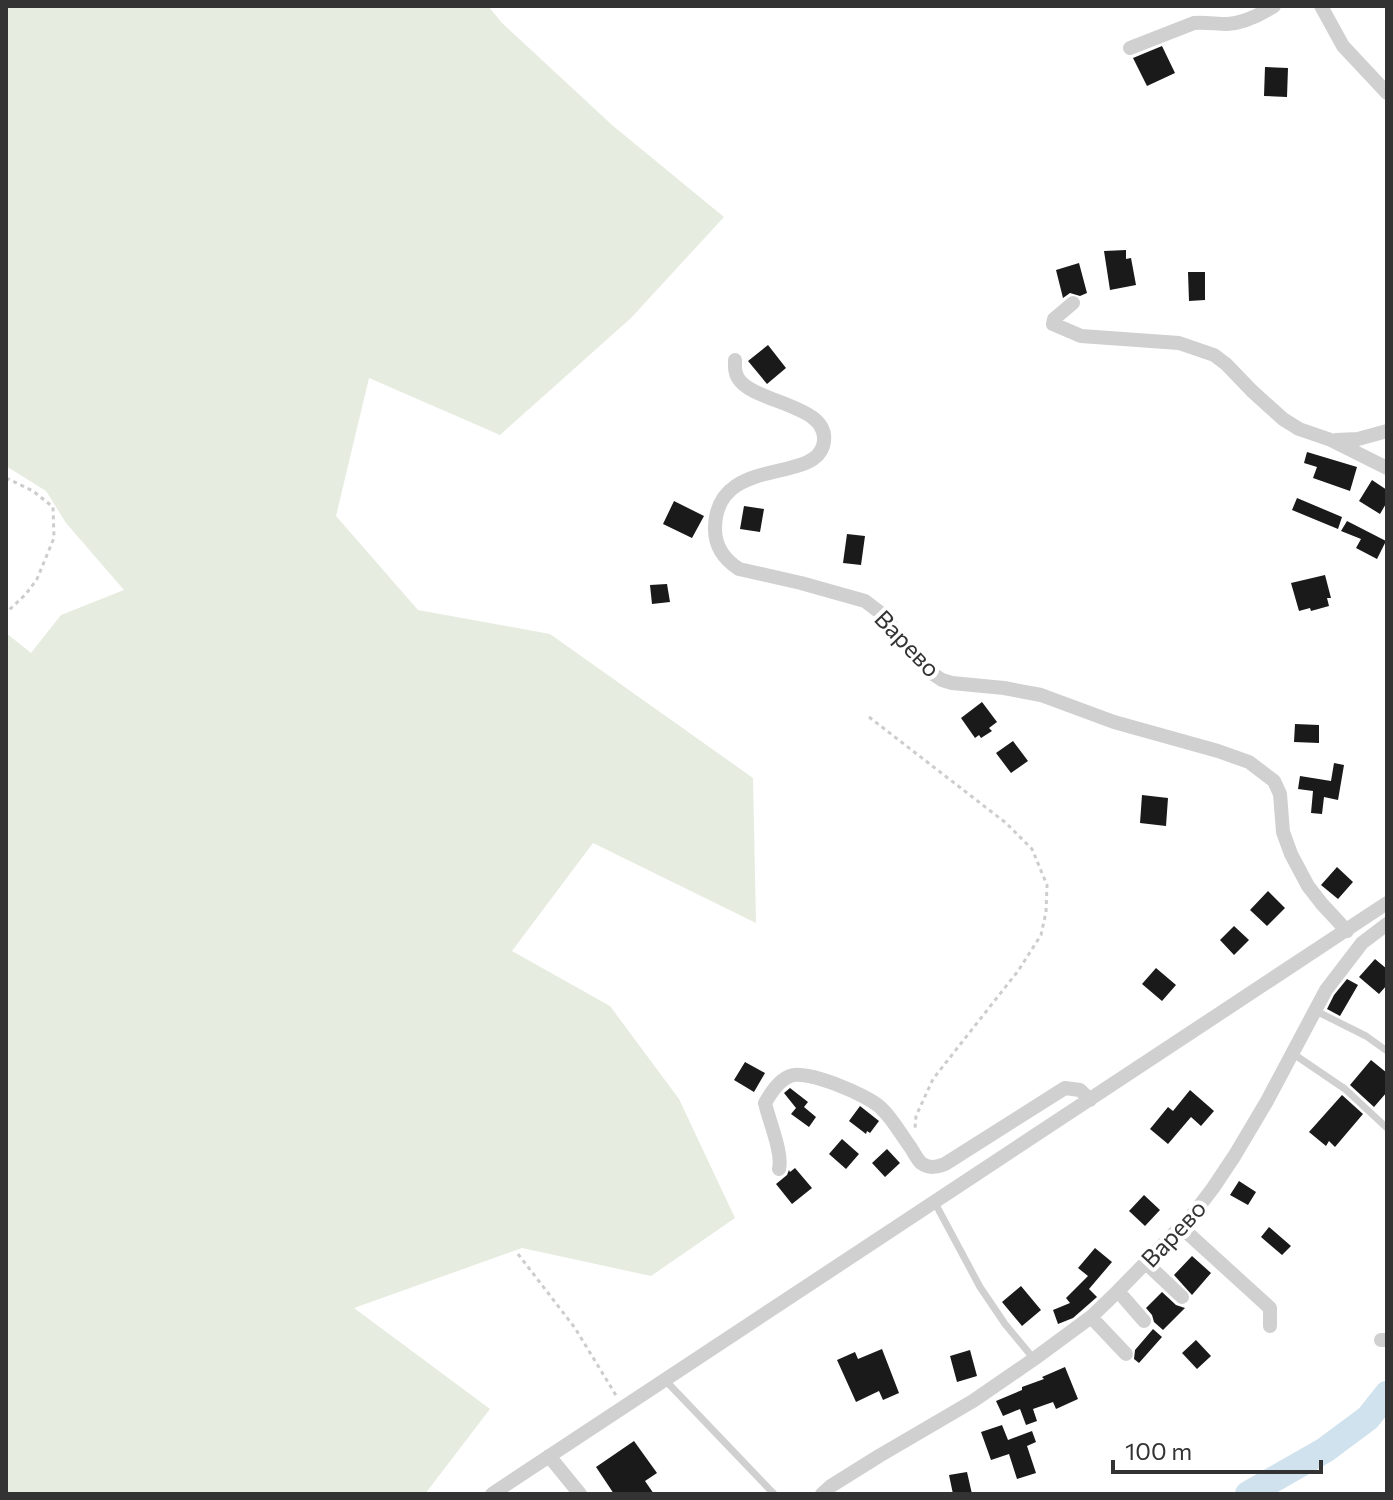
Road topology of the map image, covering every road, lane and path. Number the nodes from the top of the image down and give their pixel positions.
1 (1274, 6) edge
2 (1321, 6) edge
3 (1130, 48) dead end
4 (1387, 93) edge
5 (1073, 303) dead end
6 (735, 360) dead end
7 (1387, 431) edge
8 (1331, 440) junction
9 (1387, 468) edge
10 (6, 478) edge
11 (6, 613) edge
12 (869, 717) dead end
13 (1387, 903) edge
14 (1387, 924) edge
15 (1347, 931) junction
16 (1314, 1010) junction
17 (1387, 1051) edge
18 (1292, 1053) junction
19 (1090, 1100) junction
20 (1387, 1128) edge
21 (913, 1151) junction
22 (779, 1169) dead end
23 (935, 1203) junction
24 (1181, 1227) junction
25 (518, 1254) dead end
26 (1146, 1263) junction
27 (1118, 1291) junction
28 (1182, 1297) dead end
29 (1091, 1317) junction
30 (1144, 1321) dead end
31 (1270, 1326) dead end
32 (1126, 1354) dead end
33 (1034, 1359) junction
34 (664, 1379) junction
35 (623, 1407) junction
36 (549, 1456) junction
37 (492, 1494) edge
38 (580, 1494) edge
39 (774, 1494) edge
40 (822, 1494) edge

1 - 3 street
2 - 4 street
5 - 8 street
6 - 15 street, Варево
7 - 8 street
8 - 9 street
10 - 11 path
12 - 21 path
13 - 15 street
14 - 16 street, Варево
15 - 19 street
16 - 17 lane
16 - 18 street, Варево
18 - 20 lane
18 - 24 street, Варево
19 - 21 street
19 - 23 street
21 - 22 street
23 - 33 lane
23 - 34 street
24 - 26 street, Варево
24 - 31 street
25 - 35 path
26 - 27 street, Варево
26 - 28 street
27 - 29 street, Варево
27 - 30 street
29 - 32 street
29 - 33 street, Варево
33 - 40 street, Варево
34 - 35 street
34 - 39 lane
35 - 36 street
36 - 37 street
36 - 38 street

